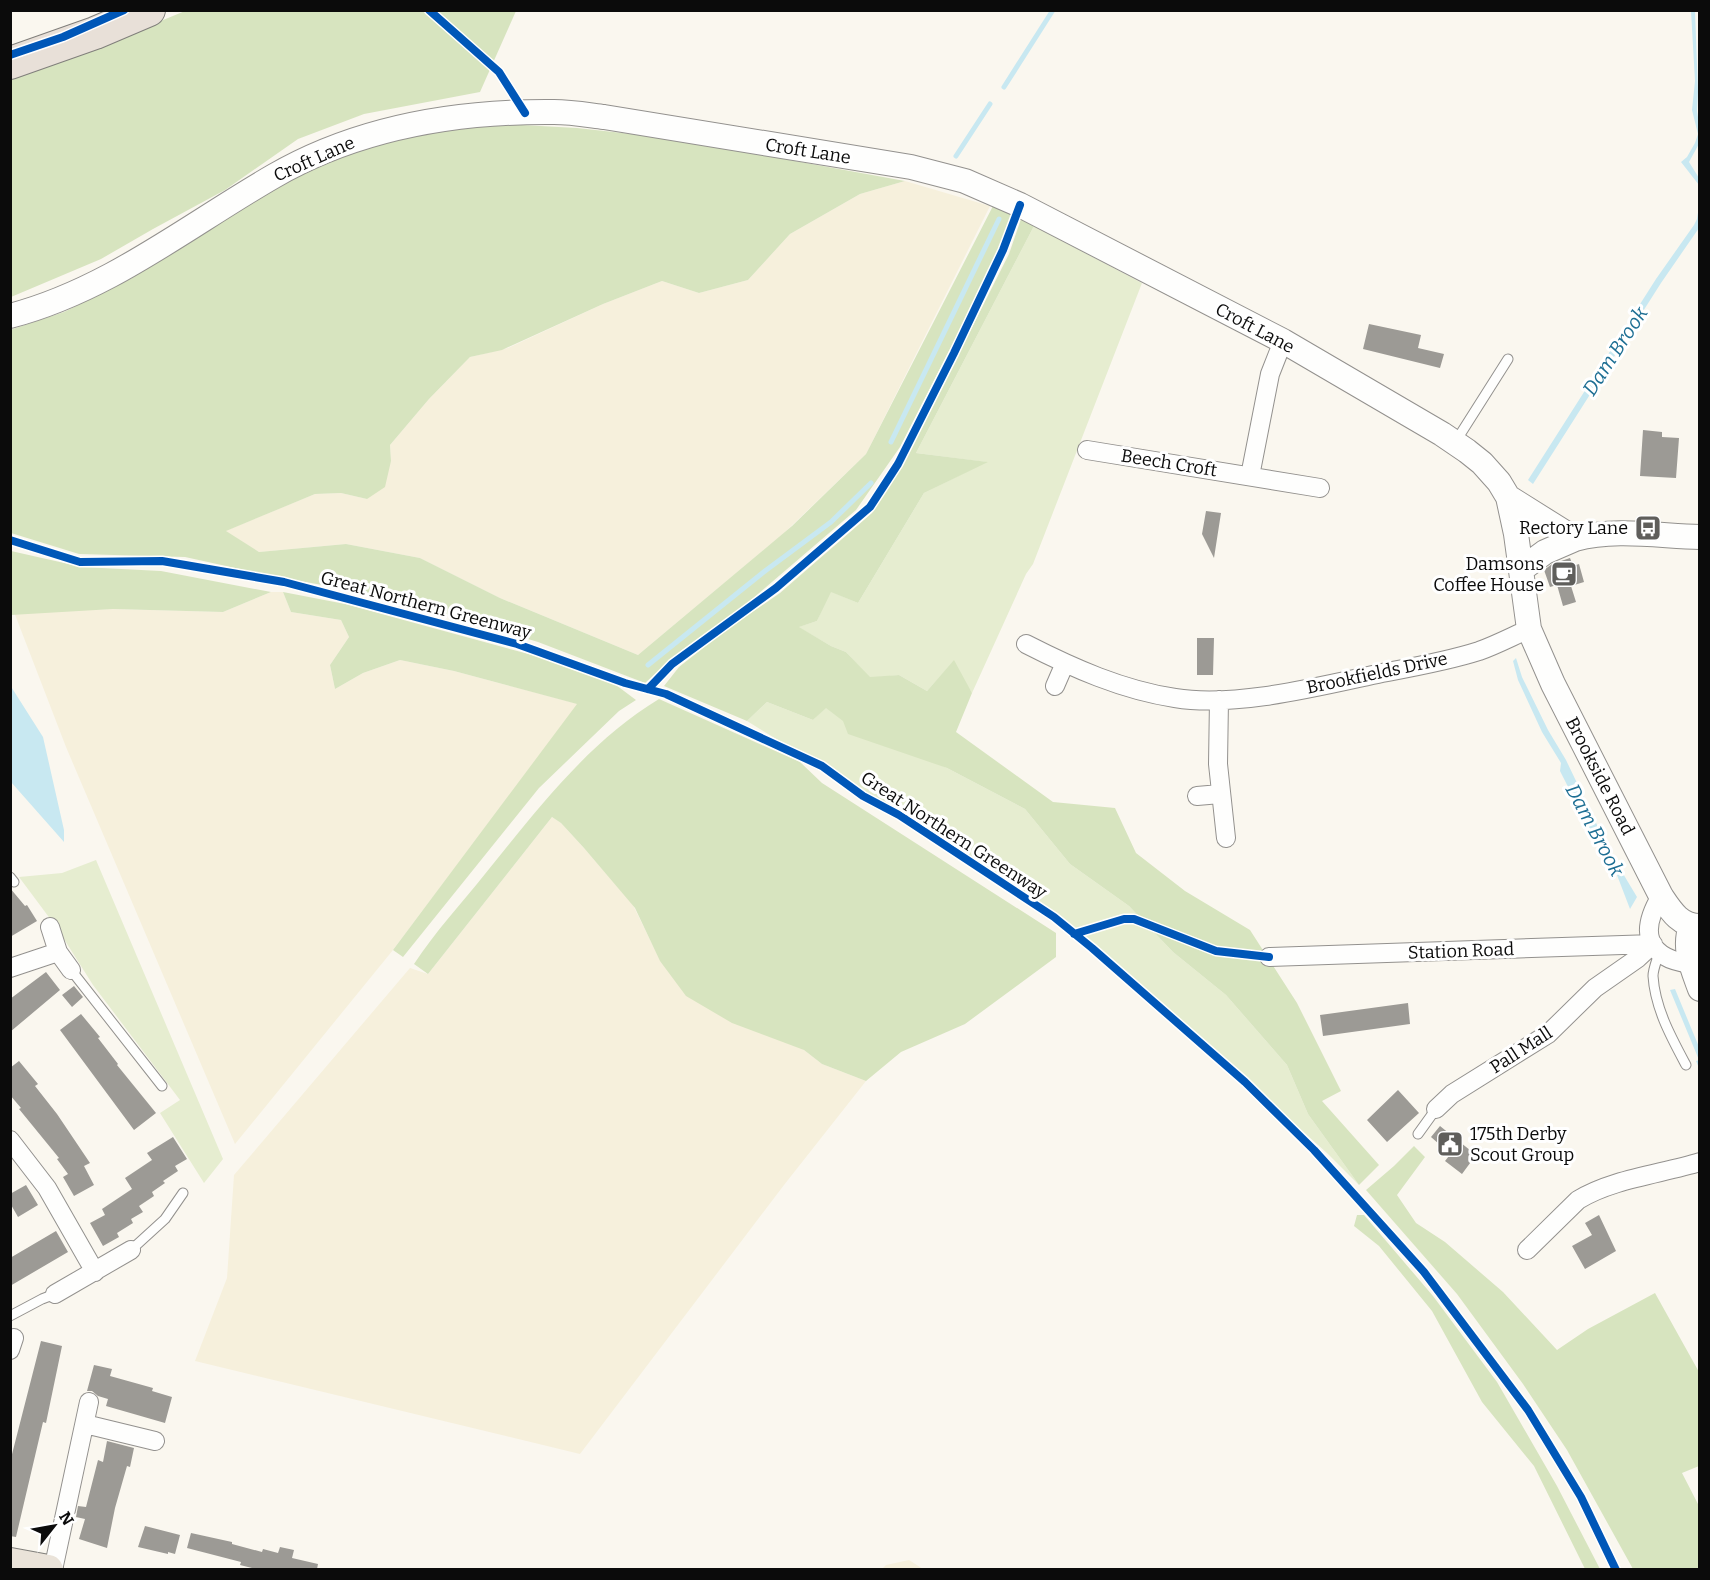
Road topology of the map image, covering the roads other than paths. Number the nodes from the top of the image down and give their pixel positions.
1 (149, 10) edge
2 (10, 63) edge
3 (10, 316) edge
4 (1283, 341) junction
5 (1508, 360) dead end
6 (1455, 443) junction
7 (1087, 450) dead end
8 (1250, 476) junction
9 (1320, 488) dead end
10 (1508, 497) junction
11 (1700, 537) edge
12 (1575, 539) junction
13 (1520, 559) junction
14 (1529, 629) junction
15 (1026, 644) dead end
16 (1065, 663) junction
17 (1055, 686) dead end
18 (1219, 700) junction
19 (1220, 794) junction
20 (1197, 796) dead end
21 (1226, 838) dead end
22 (1661, 896) junction
23 (1695, 926) edge
24 (50, 927) dead end
25 (1656, 949) junction
26 (58, 952) junction
27 (1269, 957) dead end
28 (1691, 964) junction
29 (10, 968) edge
30 (70, 970) joint
31 (1700, 988) edge
32 (1686, 1065) dead end
33 (162, 1086) dead end
34 (1436, 1108) joint
35 (1418, 1134) dead end
36 (10, 1140) edge
37 (17, 1162) edge
38 (1700, 1162) edge
39 (183, 1193) dead end
40 (1527, 1250) dead end
41 (131, 1251) joint
42 (95, 1272) junction
43 (55, 1294) joint
44 (10, 1316) edge
45 (89, 1402) dead end
46 (85, 1424) junction
47 (155, 1441) dead end
48 (10, 1563) edge
49 (48, 1569) edge
50 (53, 1569) edge

1 - 2 highway
3 - 4 street, Croft Lane
4 - 6 street, Croft Lane
4 - 8 street
5 - 6 lane
6 - 10 street, Croft Lane
7 - 8 street, Beech Croft
8 - 9 street, Beech Croft
10 - 12 street
10 - 13 street, Croft Lane
11 - 12 street
12 - 13 street
13 - 14 street, Brookside Road
14 - 18 street, Brookfields Drive
14 - 22 street, Brookside Road
15 - 16 street, Brookfields Drive
16 - 17 street
16 - 18 street, Brookfields Drive
18 - 19 street
19 - 20 street
19 - 21 street
22 - 23 street, Brookside Road
22 - 25 street
23 - 28 street, Brookside Road
24 - 26 street
25 - 27 street, Station Road
25 - 28 street, Station Road
25 - 32 lane
25 - 34 street, Pall Mall
26 - 29 street
26 - 30 street
28 - 31 street, Brookside Road
30 - 33 lane
34 - 35 lane, Pall Mall
36 - 37 street
37 - 42 street
38 - 40 street
39 - 41 lane
41 - 42 street
42 - 43 street
43 - 44 lane
45 - 46 street
46 - 47 street
46 - 50 street
48 - 49 main road

